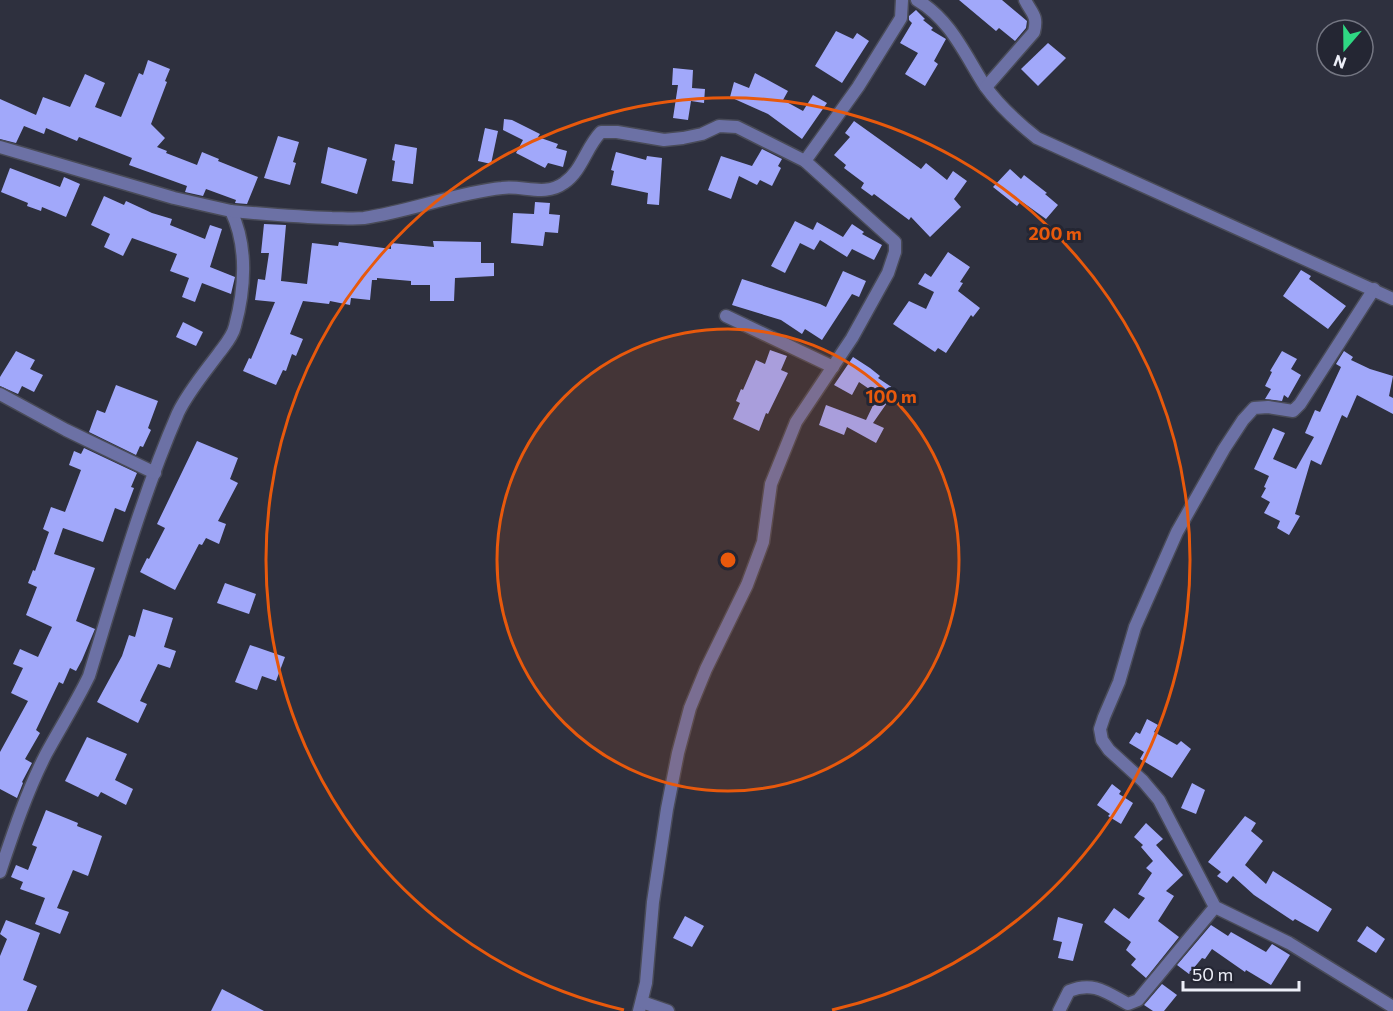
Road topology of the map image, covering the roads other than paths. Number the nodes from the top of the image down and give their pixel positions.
1 (902, 0) edge
2 (917, 0) edge
3 (1026, 0) edge
4 (986, 87) junction
5 (0, 147) edge
6 (805, 161) junction
7 (231, 211) junction
8 (1374, 289) junction
9 (1393, 299) edge
10 (726, 316) dead end
11 (833, 367) junction
12 (0, 394) edge
13 (154, 473) junction
14 (0, 872) edge
15 (1215, 907) junction
16 (640, 1006) edge
17 (1393, 1007) edge
18 (668, 1011) edge
19 (1059, 1011) edge

1 - 6 street
2 - 4 street
3 - 4 street
4 - 8 street
5 - 7 street
6 - 7 street
6 - 11 street
7 - 13 street
8 - 9 street
8 - 15 street
10 - 11 street
11 - 16 street
12 - 13 street
13 - 14 street
15 - 17 street
15 - 19 street
16 - 18 street

